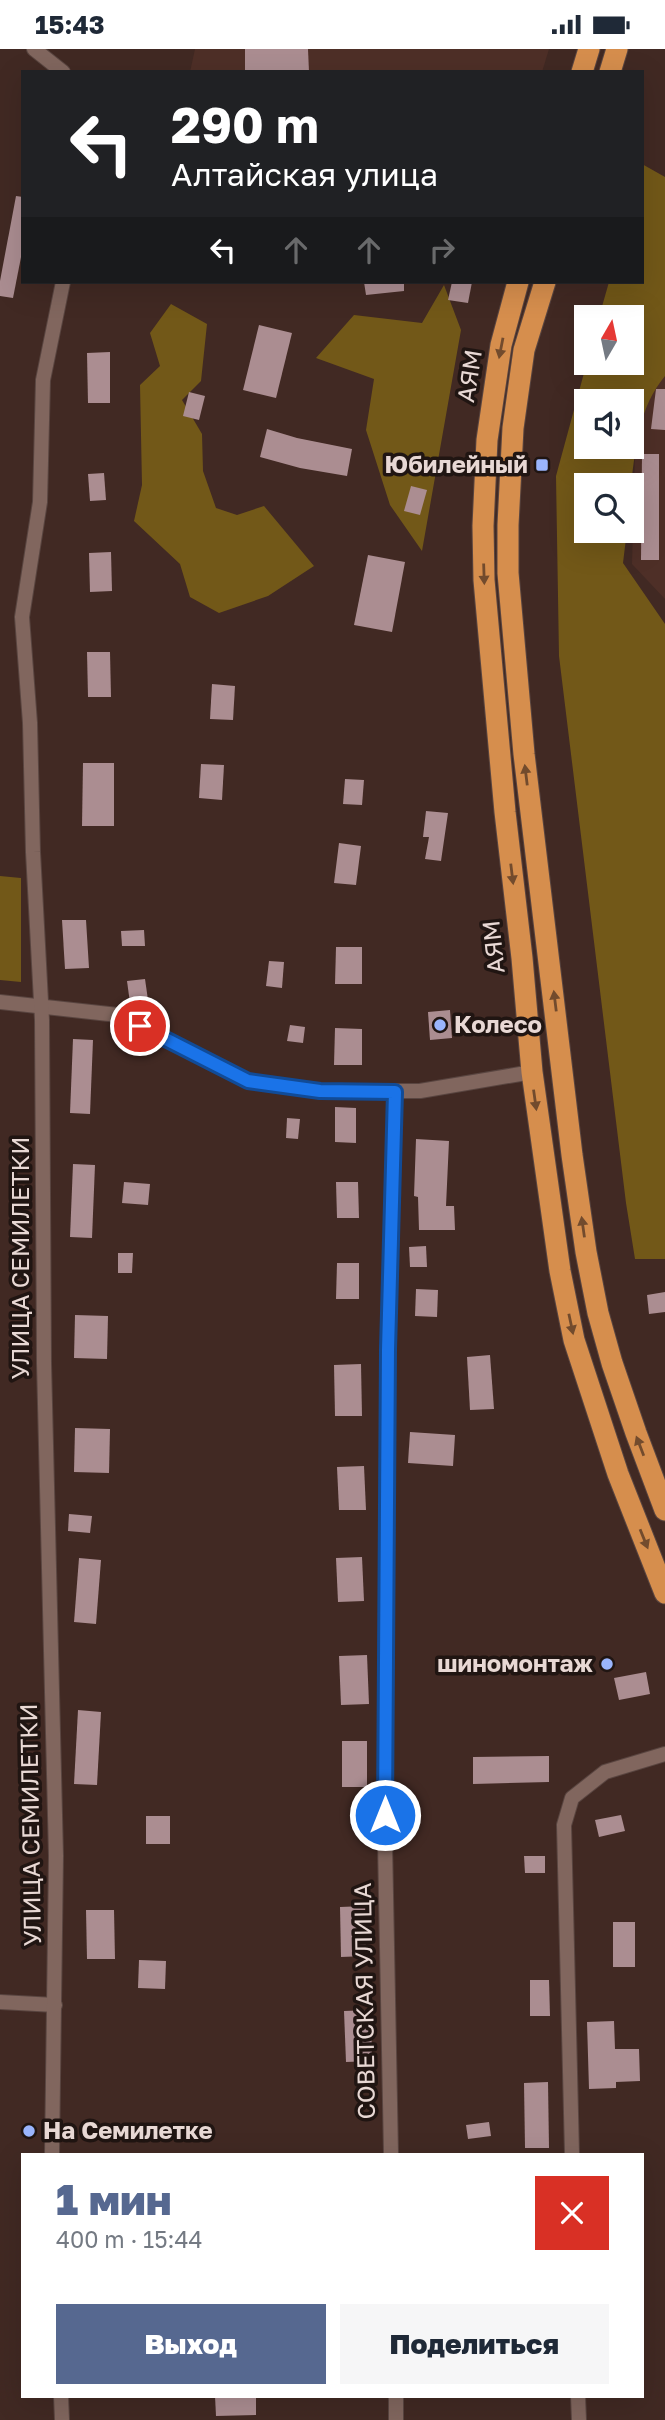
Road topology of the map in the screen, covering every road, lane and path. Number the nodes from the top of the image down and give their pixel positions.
1 (34, 49) edge
2 (589, 49) edge
3 (617, 49) edge
4 (60, 70) edge
5 (583, 70) edge
6 (611, 70) edge
7 (63, 284) edge
8 (517, 284) edge
9 (544, 284) edge
10 (0, 1002) edge
11 (42, 1007) junction
12 (531, 1072) junction
13 (395, 1092) junction
14 (665, 1510) edge
15 (665, 1593) edge
16 (665, 1754) edge
17 (0, 2002) edge
18 (55, 2005) junction
19 (52, 2153) edge
20 (391, 2153) edge
21 (572, 2153) edge
22 (61, 2398) edge
23 (396, 2398) edge
24 (578, 2398) edge
25 (62, 2420) edge
26 (396, 2420) edge
27 (579, 2420) edge

1 - 4 street
2 - 5 highway
3 - 6 highway
7 - 11 street, УЛИЦА СЕМИЛЕТКИ
8 -> 12 highway, АЯМ
14 -> 9 highway, АЯМ
10 - 11 street
11 - 13 street
11 - 18 street, УЛИЦА СЕМИЛЕТКИ
12 - 13 street
12 -> 15 highway, АЯМ
13 - 20 street, СОВЕТСКАЯ УЛИЦА
16 - 21 street
17 - 18 street
18 - 19 street, УЛИЦА СЕМИЛЕТКИ
22 - 25 street
23 - 26 street
24 - 27 street

